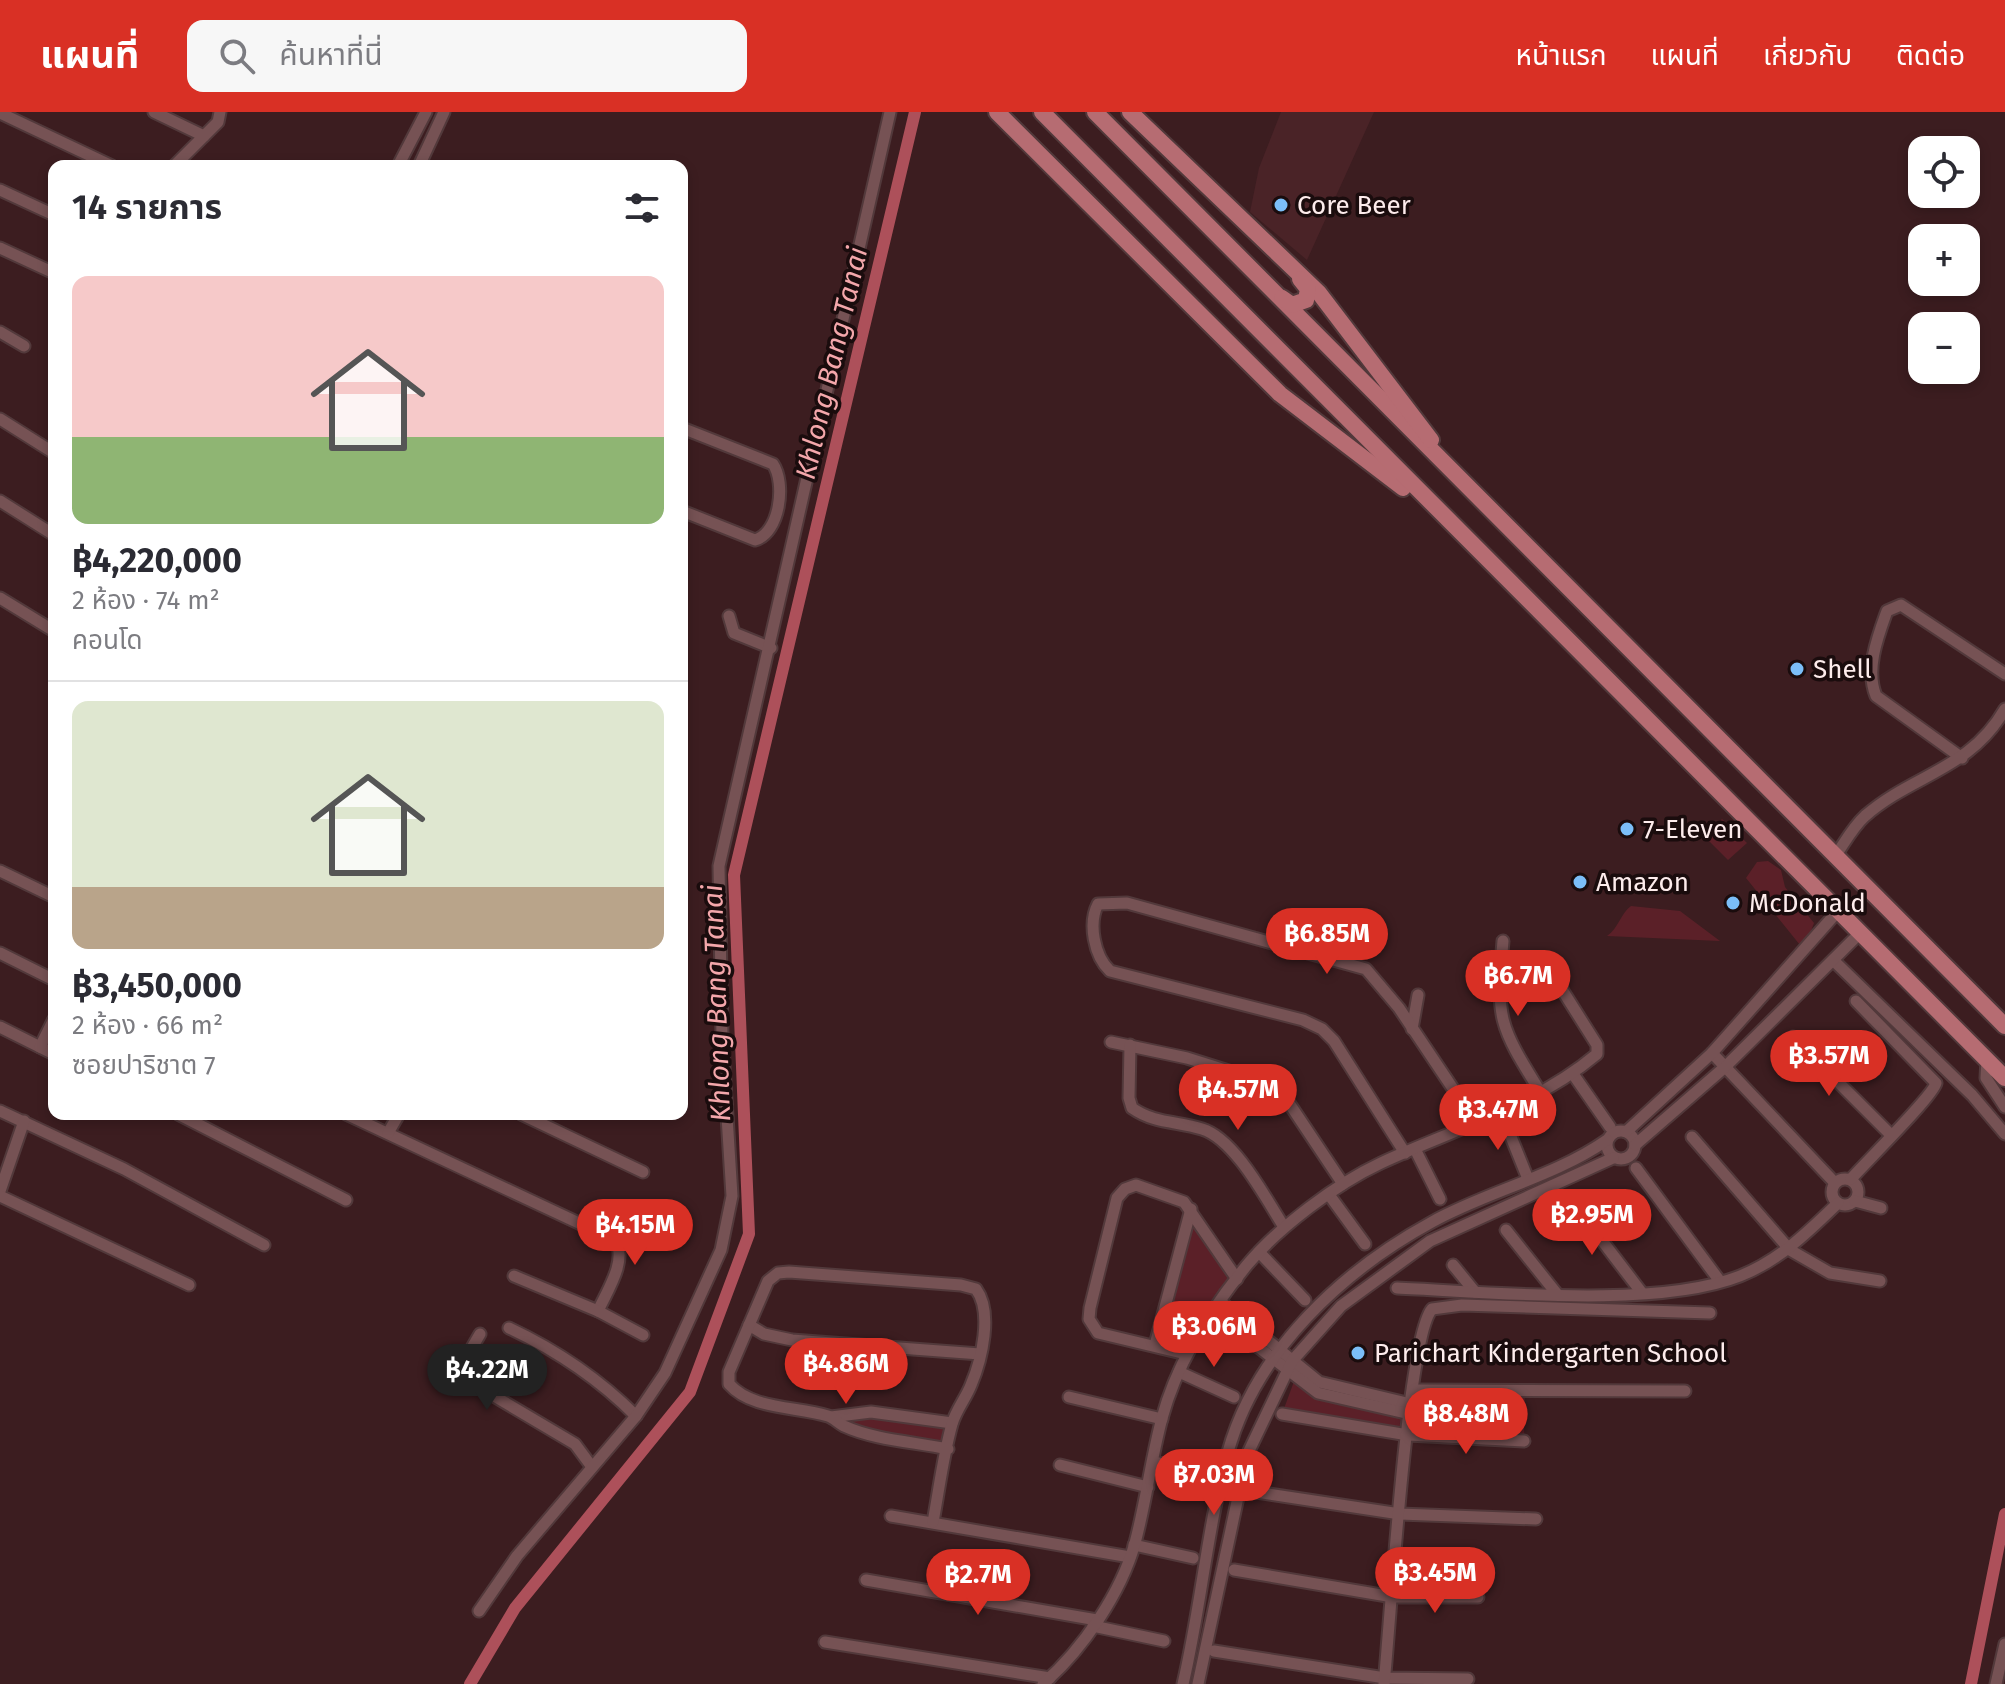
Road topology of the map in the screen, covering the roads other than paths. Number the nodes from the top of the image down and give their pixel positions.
1 (154, 112) edge
2 (220, 112) edge
3 (426, 112) edge
4 (444, 112) edge
5 (890, 112) edge
6 (997, 112) edge
7 (1042, 112) edge
8 (1095, 112) edge
9 (1130, 112) edge
10 (0, 113) edge
11 (204, 136) junction
12 (405, 155) junction
13 (99, 160) edge
14 (180, 160) edge
15 (402, 160) edge
16 (413, 160) edge
17 (422, 160) edge
18 (0, 190) edge
19 (48, 212) edge
20 (0, 248) edge
21 (48, 270) edge
22 (1294, 271) junction
23 (1275, 294) junction
24 (0, 332) edge
25 (24, 346) dead end
26 (1275, 347) junction
27 (1256, 368) junction
28 (0, 419) edge
29 (688, 430) edge
30 (48, 449) edge
31 (1473, 495) junction
32 (0, 501) edge
33 (688, 513) edge
34 (1450, 524) junction
35 (48, 531) edge
36 (0, 598) edge
37 (729, 616) dead end
38 (48, 627) edge
39 (771, 648) junction
40 (2005, 674) edge
41 (2005, 709) edge
42 (1962, 758) junction
43 (1836, 855) junction
44 (0, 871) edge
45 (48, 894) edge
46 (1838, 911) junction
47 (1860, 933) junction
48 (1503, 941) dead end
49 (0, 953) edge
50 (1834, 961) junction
51 (48, 977) edge
52 (1561, 988) dead end
53 (1418, 995) dead end
54 (1856, 1001) dead end
55 (2005, 1026) edge
56 (0, 1027) edge
57 (1412, 1029) junction
58 (48, 1031) edge
59 (1793, 1037) dead end
60 (1111, 1042) dead end
61 (1130, 1045) junction
62 (40, 1047) junction
63 (48, 1051) edge
64 (1712, 1053) junction
65 (1987, 1059) junction
66 (1725, 1067) junction
67 (1573, 1074) junction
68 (2005, 1078) edge
69 (1541, 1093) junction
70 (2005, 1107) edge
71 (0, 1111) edge
72 (1501, 1112) junction
73 (190, 1120) edge
74 (359, 1120) edge
75 (396, 1120) edge
76 (534, 1120) edge
77 (24, 1121) junction
78 (1476, 1123) junction
79 (1610, 1127) dead end
80 (1626, 1132) junction
81 (388, 1133) junction
82 (1890, 1134) junction
83 (2005, 1134) edge
84 (1692, 1137) dead end
85 (1607, 1140) junction
86 (1635, 1145) junction
87 (1410, 1151) junction
88 (1613, 1158) junction
89 (1636, 1168) dead end
90 (643, 1172) dead end
91 (1528, 1179) junction
92 (1851, 1179) junction
93 (1835, 1183) junction
94 (1343, 1184) junction
95 (0, 1194) edge
96 (1330, 1196) junction
97 (1440, 1199) dead end
98 (346, 1200) dead end
99 (1571, 1200) dead end
100 (1855, 1201) junction
101 (1838, 1203) junction
102 (1881, 1208) dead end
103 (1191, 1209) junction
104 (1284, 1227) junction
105 (1506, 1230) dead end
106 (1365, 1244) dead end
107 (264, 1245) dead end
108 (1790, 1250) junction
109 (1259, 1252) junction
110 (1453, 1265) dead end
111 (514, 1276) dead end
112 (1237, 1279) junction
113 (1719, 1280) junction
114 (1880, 1281) dead end
115 (189, 1285) dead end
116 (1397, 1288) dead end
117 (1475, 1292) junction
118 (1642, 1293) junction
119 (1557, 1294) junction
120 (1305, 1300) dead end
121 (1221, 1302) junction
122 (598, 1311) junction
123 (1214, 1313) junction
124 (1710, 1313) dead end
125 (749, 1325) junction
126 (509, 1328) dead end
127 (480, 1334) dead end
128 (643, 1335) dead end
129 (1155, 1345) junction
130 (980, 1354) junction
131 (1186, 1354) junction
132 (1278, 1354) junction
133 (1290, 1365) junction
134 (1179, 1372) junction
135 (1413, 1390) junction
136 (1685, 1391) dead end
137 (1069, 1397) dead end
138 (1234, 1397) dead end
139 (1410, 1409) junction
140 (1282, 1414) dead end
141 (636, 1416) junction
142 (831, 1417) junction
143 (1162, 1419) junction
144 (952, 1423) junction
145 (1408, 1435) junction
146 (1524, 1441) dead end
147 (948, 1449) junction
148 (1153, 1462) junction
149 (1060, 1465) dead end
150 (592, 1467) junction
151 (1211, 1473) dead end
152 (1148, 1487) junction
153 (1249, 1491) dead end
154 (1400, 1514) junction
155 (891, 1516) dead end
156 (1536, 1519) dead end
157 (933, 1522) junction
158 (1134, 1545) junction
159 (1130, 1557) junction
160 (1193, 1558) dead end
161 (1234, 1570) dead end
162 (866, 1580) dead end
163 (1393, 1597) junction
164 (1478, 1597) dead end
165 (479, 1611) dead end
166 (1095, 1623) junction
167 (1164, 1641) dead end
168 (825, 1642) dead end
169 (2005, 1644) edge
170 (1214, 1651) dead end
171 (1468, 1679) dead end
172 (1047, 1681) edge
173 (1385, 1681) edge
174 (1183, 1684) edge
175 (1198, 1684) edge
176 (1996, 1684) edge

1 - 11 street
2 - 11 street
3 - 12 street
4 - 17 street
5 - 39 street
6 - 27 main road
7 - 26 main road
8 - 23 main road
9 - 22 main road
10 - 13 street
11 - 14 street
12 - 15 street
12 - 16 street
18 - 19 street
20 - 21 street
22 - 23 main road
22 - 31 main road
23 - 31 main road
24 - 25 street
26 - 27 main road
26 - 34 main road
27 - 34 main road
28 - 30 street
29 - 33 street
31 - 43 main road
32 - 35 street
34 - 46 main road
36 - 38 street
37 - 39 street
39 - 141 street
40 - 42 street
41 - 42 street
42 - 43 street
43 - 55 main road
44 - 45 street
46 - 47 main road
46 - 64 street
47 - 50 street
47 - 65 main road
48 - 69 street
49 - 51 street
50 - 66 street
50 - 83 street
52 - 67 street
53 - 57 street
54 - 82 street
56 - 62 street
57 - 78 street
57 - 87 street
58 - 62 street
59 - 82 street
60 - 61 street
61 - 94 street
61 - 104 street
62 - 63 street
64 - 66 street
64 - 80 street
65 - 68 main road
65 - 70 street
66 - 86 street
66 - 93 street
67 - 69 street
67 - 79 street
69 - 72 street
71 - 77 street
72 - 78 street
72 - 91 street
73 - 98 street
74 - 81 street
75 - 81 street
76 - 90 street
77 - 95 street
77 - 107 street
78 - 87 street
80 - 85 street
80 - 86 street
81 - 122 street
82 - 92 street
84 - 108 street
85 - 88 street
85 - 91 street
86 - 88 street
87 - 94 street
87 - 97 street
88 - 133 street
89 - 113 street
91 - 132 street
92 - 93 street
92 - 100 street
93 - 101 street
94 - 96 street
95 - 115 street
96 - 104 street
96 - 106 street
99 - 118 street
100 - 101 street
100 - 102 street
101 - 108 street
103 - 112 street
103 - 129 street
103 - 129 street
104 - 109 street
105 - 119 street
108 - 113 street
108 - 114 street
109 - 112 street
109 - 120 street
110 - 117 street
111 - 122 street
112 - 121 street
113 - 118 street
116 - 117 street
117 - 119 street
118 - 119 street
121 - 123 street
121 - 132 street
122 - 128 street
123 - 131 street
123 - 132 street
124 - 135 street
125 - 130 street
125 - 130 street
125 - 142 street
126 - 141 street
127 - 150 street
129 - 131 street
130 - 144 street
131 - 134 street
132 - 133 street
132 - 174 street
133 - 139 street
133 - 175 street
134 - 138 street
134 - 143 street
135 - 136 street
135 - 139 street
137 - 143 street
139 - 145 street
140 - 145 street
141 - 150 street
142 - 144 street
142 - 147 street
143 - 148 street
144 - 147 street
145 - 146 street
145 - 154 street
147 - 157 street
148 - 151 street
148 - 152 street
149 - 152 street
150 - 165 street
152 - 158 street
153 - 154 street
154 - 156 street
154 - 163 street
155 - 157 street
157 - 159 street
158 - 159 street
158 - 160 street
159 - 166 street
161 - 163 street
162 - 166 street
163 - 164 street
163 - 173 street
166 - 167 street
166 - 172 street
168 - 172 street
169 - 176 street
170 - 173 street
171 - 173 street

